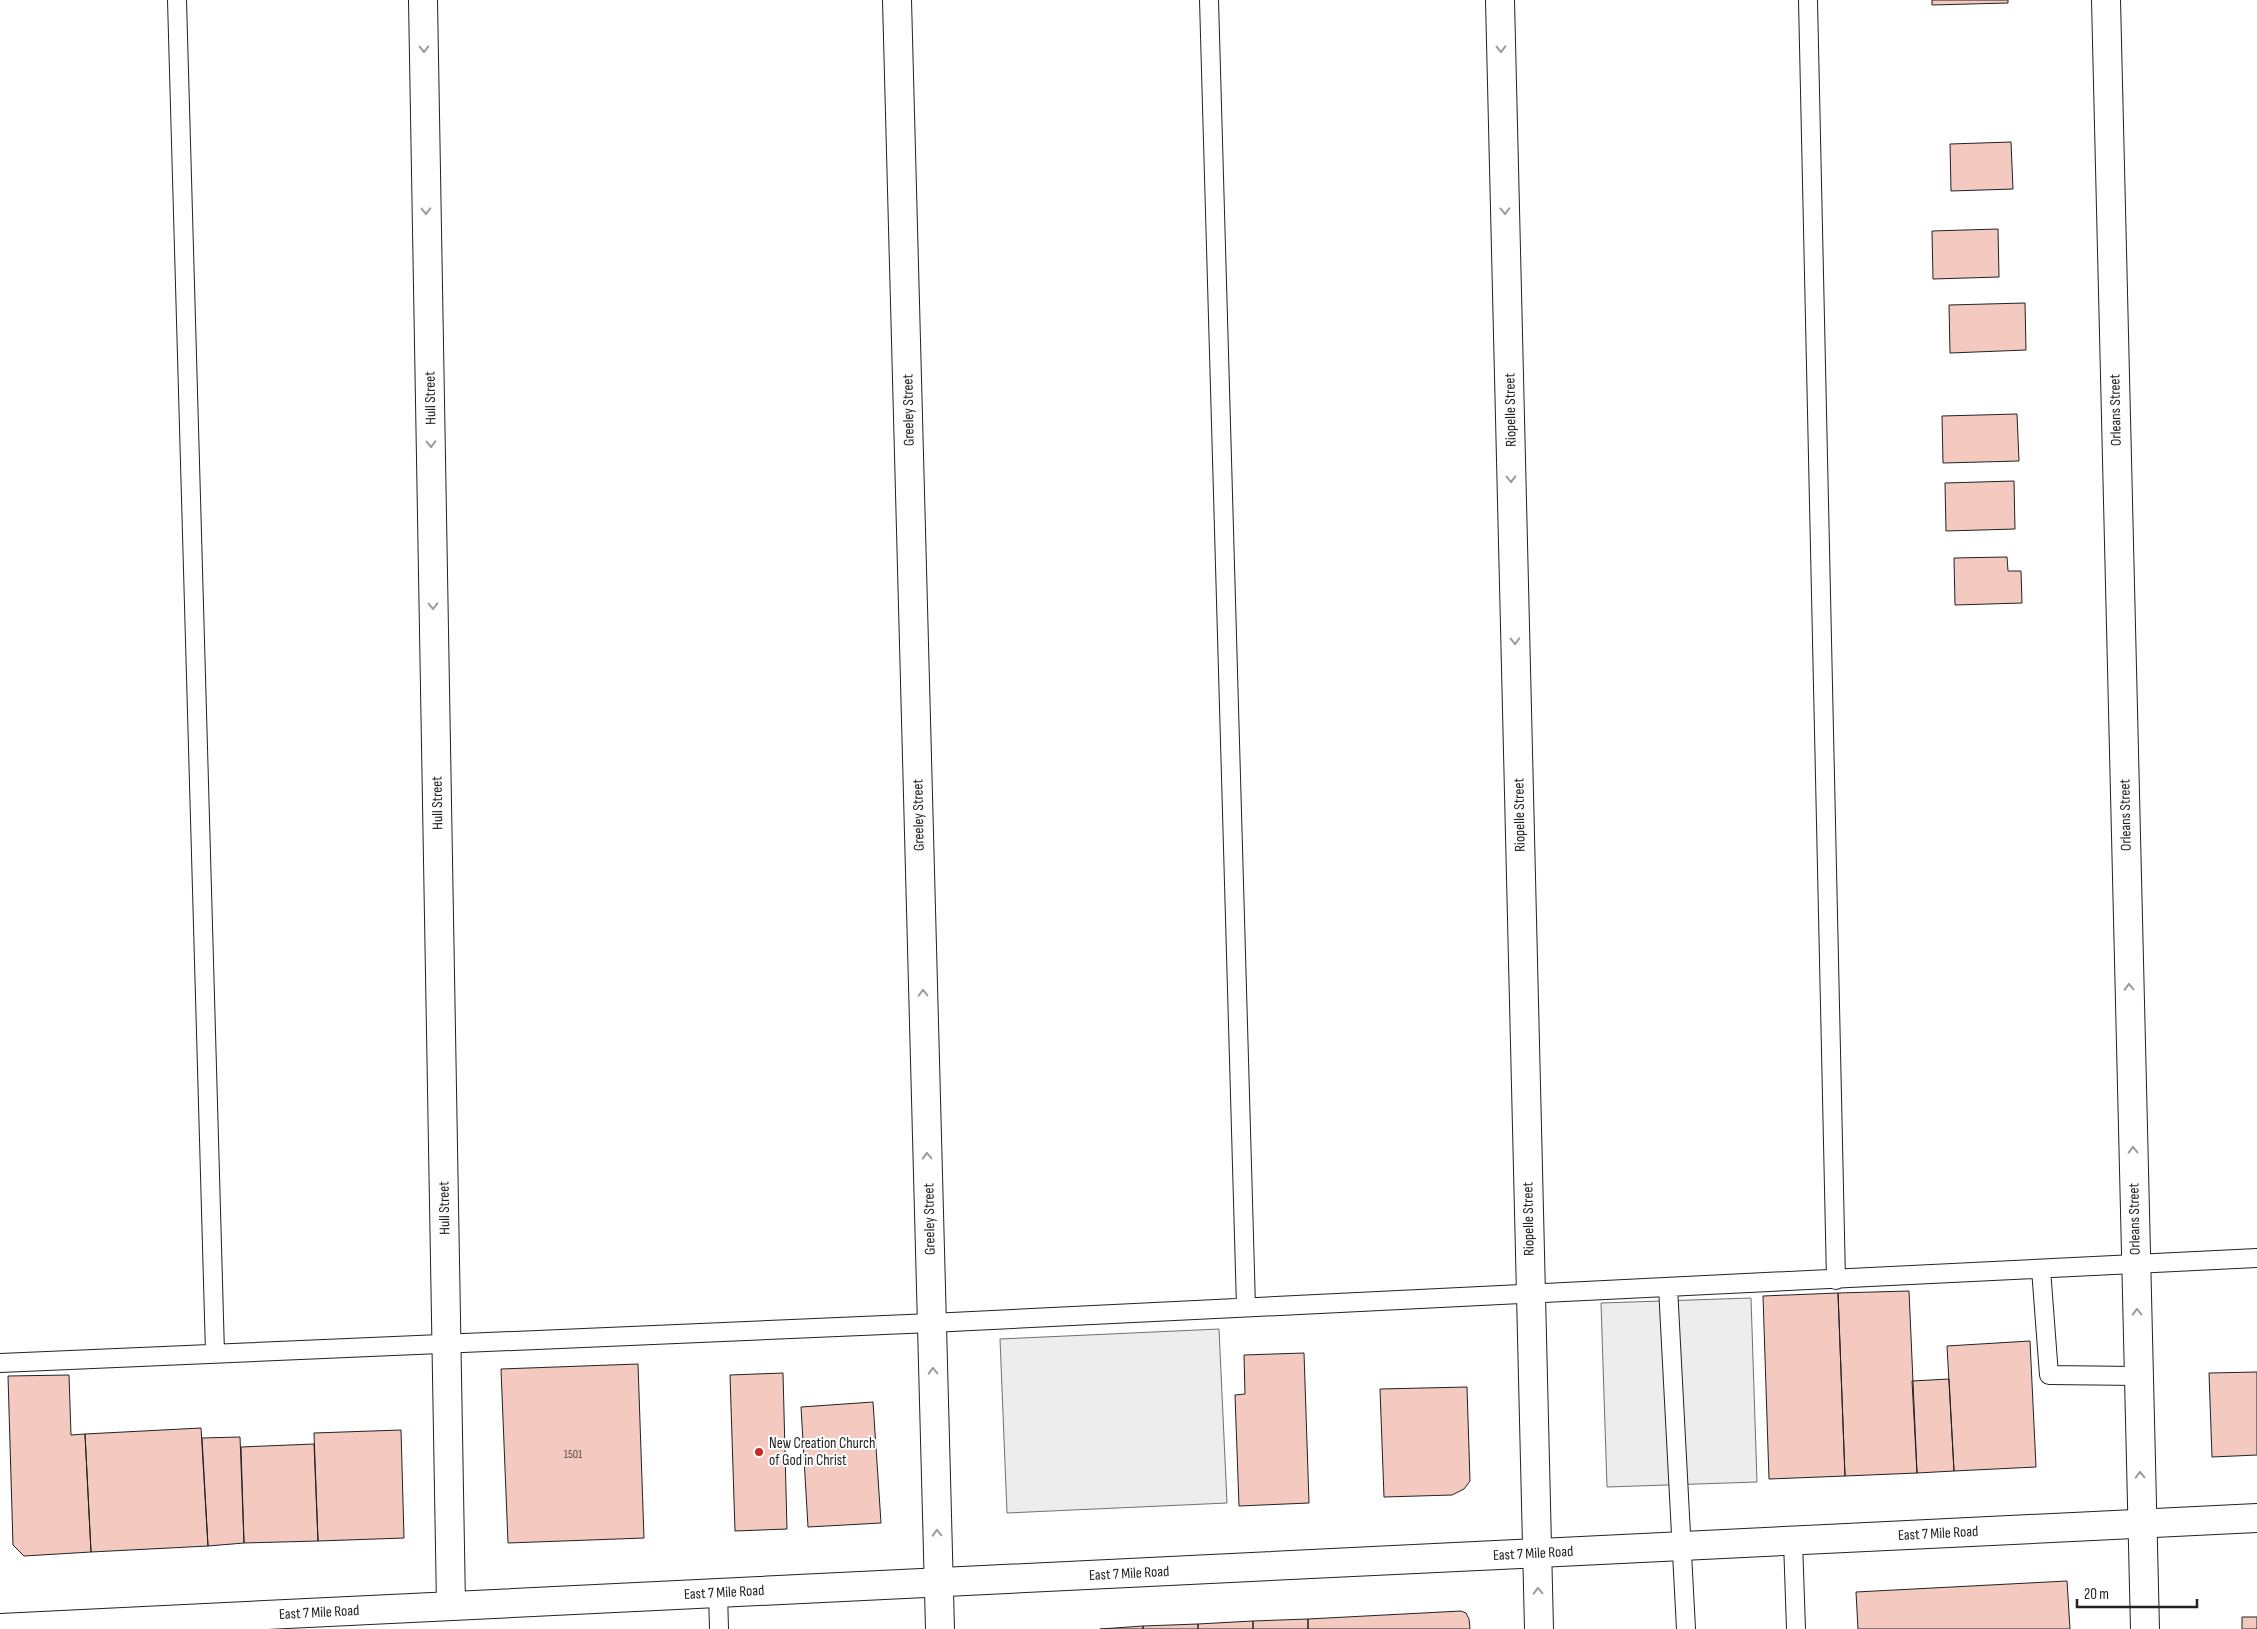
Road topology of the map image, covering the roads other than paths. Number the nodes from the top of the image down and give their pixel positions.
1 (177, 0) edge
2 (423, 0) edge
3 (897, 0) edge
4 (1209, 0) edge
5 (1500, 0) edge
6 (1808, 0) edge
7 (2106, 0) edge
8 (2257, 1258) edge
9 (2136, 1265) junction
10 (2041, 1269) junction
11 (1836, 1280) junction
12 (1668, 1287) junction
13 (1530, 1293) junction
14 (1246, 1307) junction
15 (931, 1323) junction
16 (446, 1344) junction
17 (215, 1353) junction
18 (0, 1363) edge
19 (2138, 1376) junction
20 (2257, 1518) edge
21 (2141, 1523) junction
22 (1793, 1541) junction
23 (1683, 1546) junction
24 (1536, 1553) junction
25 (938, 1582) junction
26 (718, 1593) junction
27 (451, 1605) junction
28 (325, 1620) edge
29 (0, 1628) edge
30 (719, 1629) edge
31 (940, 1629) edge
32 (1539, 1629) edge
33 (1686, 1629) edge
34 (1796, 1629) edge
35 (2145, 1629) edge

1 - 17 lane
2 -> 16 street, Hull Street
15 -> 3 street, Greeley Street
4 - 14 lane
5 -> 13 street, Riopelle Street
6 - 11 lane
9 -> 7 street, Orleans Street
8 - 9 lane
9 - 10 lane
19 -> 9 street, Orleans Street
10 - 11 lane
10 - 19 lane
11 - 12 lane
12 - 13 lane
12 - 23 lane
13 - 14 lane
13 - 24 street, Riopelle Street
14 - 15 lane
15 - 16 lane
25 -> 15 street, Greeley Street
16 - 17 lane
16 - 27 street, Hull Street
17 - 18 lane
21 -> 19 street, Orleans Street
20 - 21 street, East 7 Mile Road
21 - 22 street, East 7 Mile Road
21 - 35 street, Orleans Street
22 - 23 street, East 7 Mile Road
22 - 34 lane
23 - 24 street, East 7 Mile Road
23 - 33 lane
24 - 25 street, East 7 Mile Road
32 -> 24 street, Riopelle Street
25 - 26 street, East 7 Mile Road
25 - 31 street, Greeley Street
26 - 27 street, East 7 Mile Road
26 - 30 lane
27 - 28 street, East 7 Mile Road
28 - 29 street, East 7 Mile Road

